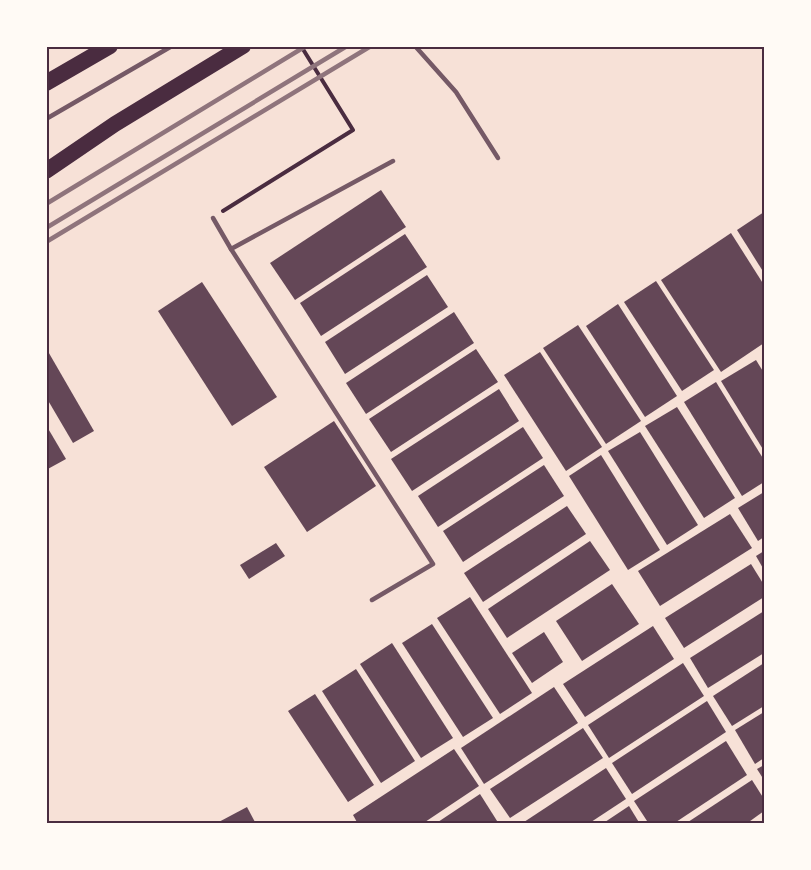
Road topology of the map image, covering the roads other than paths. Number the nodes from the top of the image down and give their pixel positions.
1 (110, 46) edge
2 (172, 46) edge
3 (243, 46) edge
4 (415, 46) edge
5 (46, 84) edge
6 (46, 119) edge
7 (498, 158) dead end
8 (393, 161) dead end
9 (46, 171) edge
10 (213, 218) road end
11 (231, 249) junction
12 (372, 600) dead end

1 - 5 highway
2 - 6 lane
3 - 9 highway
4 - 7 lane
8 - 11 lane
10 - 11 lane
11 - 12 lane

